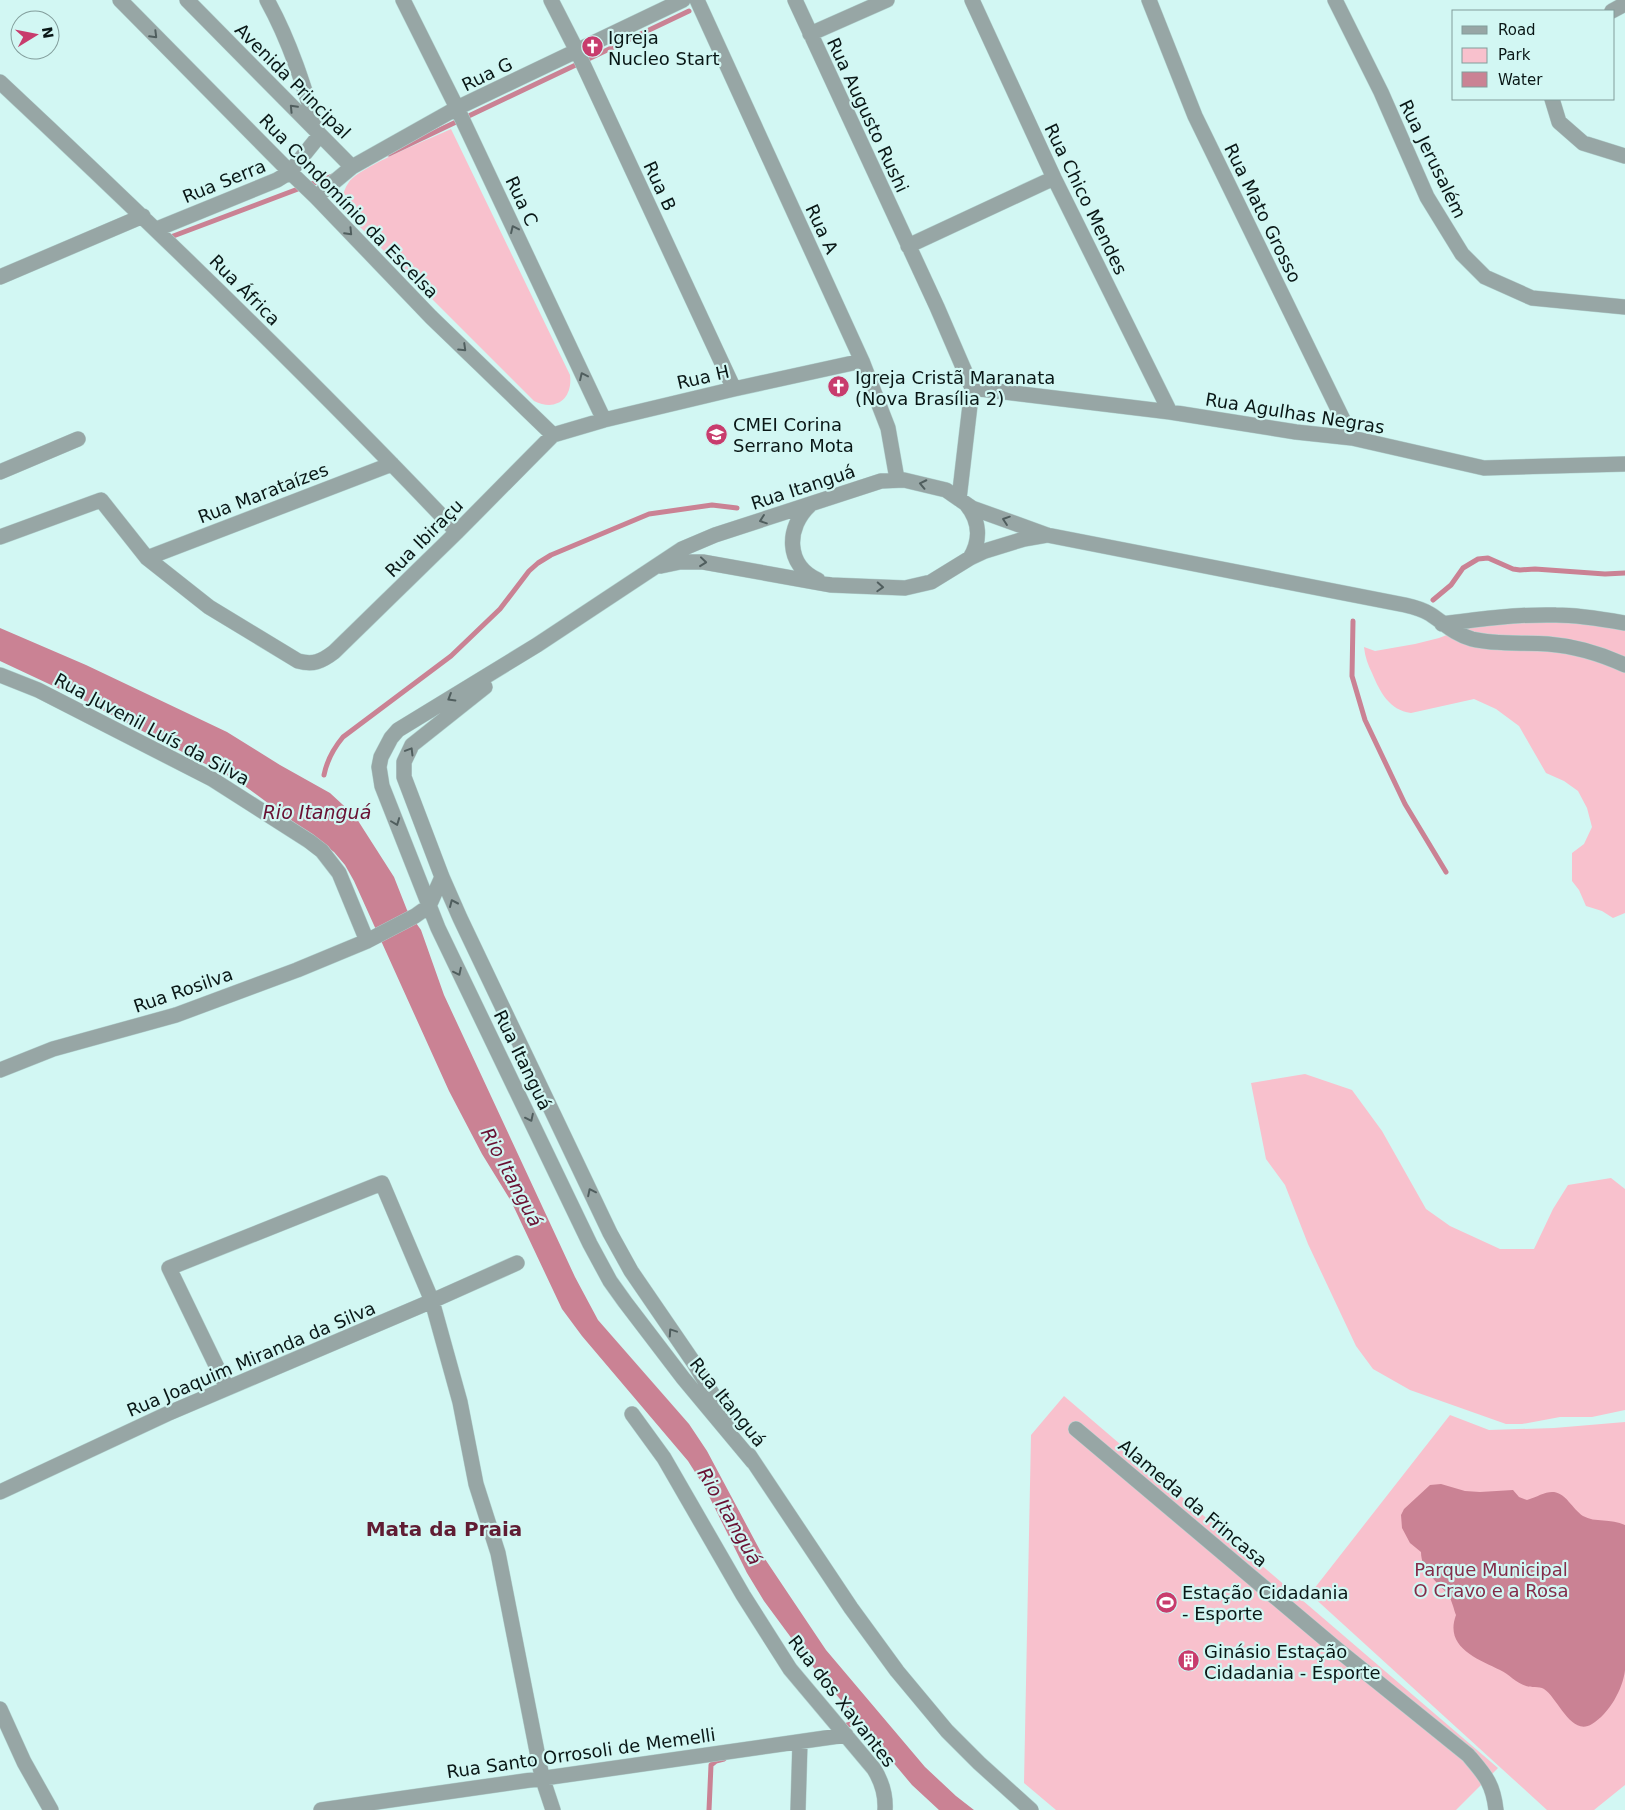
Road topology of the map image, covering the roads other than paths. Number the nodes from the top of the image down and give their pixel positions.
1 (120, 0) edge
2 (187, 0) edge
3 (267, 0) edge
4 (403, 0) edge
5 (551, 0) edge
6 (684, 0) edge
7 (697, 0) edge
8 (795, 0) edge
9 (887, 0) edge
10 (972, 0) edge
11 (1149, 0) edge
12 (1335, 0) edge
13 (1625, 4) edge
14 (1614, 10) edge
15 (810, 34) junction
16 (577, 51) junction
17 (0, 82) edge
18 (1552, 100) edge
19 (457, 108) junction
20 (319, 136) junction
21 (1625, 156) edge
22 (352, 167) junction
23 (290, 172) junction
24 (1054, 178) junction
25 (316, 196) junction
26 (143, 216) junction
27 (157, 229) junction
28 (908, 246) junction
29 (0, 277) edge
30 (1625, 307) edge
31 (862, 361) junction
32 (972, 388) junction
33 (734, 389) junction
34 (1170, 412) junction
35 (604, 420) junction
36 (554, 435) junction
37 (1352, 438) junction
38 (78, 439) dead end
39 (392, 464) junction
40 (1625, 464) edge
41 (0, 472) edge
42 (896, 479) junction
43 (962, 502) junction
44 (810, 504) junction
45 (457, 532) junction
46 (1047, 535) junction
47 (0, 538) edge
48 (147, 558) junction
49 (970, 558) junction
50 (655, 568) junction
51 (831, 585) junction
52 (1625, 623) edge
53 (1442, 624) junction
54 (537, 645) junction
55 (1625, 665) edge
56 (0, 675) edge
57 (442, 877) junction
58 (429, 906) junction
59 (372, 939) junction
60 (0, 1070) edge
61 (517, 1263) dead end
62 (432, 1301) junction
63 (228, 1388) junction
64 (632, 1414) dead end
65 (1076, 1430) dead end
66 (753, 1462) junction
67 (0, 1492) edge
68 (0, 1709) edge
69 (846, 1735) junction
70 (800, 1742) junction
71 (542, 1777) junction
72 (51, 1810) edge
73 (321, 1810) edge
74 (553, 1810) edge
75 (798, 1810) edge
76 (885, 1810) edge
77 (1031, 1810) edge
78 (1496, 1810) edge

1 -> 23 street, Rua Condomínio da Escelsa
20 -> 2 street, Avenida Principal
3 - 20 street
4 - 19 street, Rua C
5 - 16 street, Rua B
6 - 16 street, Rua G
7 - 31 street, Rua A
8 - 15 street, Rua Augusto Rushi
9 - 15 street
10 - 24 street, Rua Chico Mendes
11 - 37 street, Rua Mato Grosso
12 - 30 street, Rua Jerusalém
13 - 14 street
15 - 28 street, Rua Augusto Rushi
16 - 19 street, Rua G
16 - 33 street, Rua B
17 - 26 street, Rua África
18 - 21 street
19 - 22 street, Rua G
35 -> 19 street, Rua C
20 - 22 street, Avenida Principal
20 - 23 street, Rua Serra
22 - 25 street, Rua G
23 - 25 street, Rua Condomínio da Escelsa
23 - 27 street, Rua Serra
24 - 28 street
24 - 34 street, Rua Chico Mendes
25 -> 36 street, Rua Condomínio da Escelsa
26 - 27 street, Rua África
26 - 29 street
27 - 39 street, Rua África
28 - 32 street, Rua Augusto Rushi
31 - 33 street, Rua H
31 - 42 street, Rua A
32 - 34 street, Rua Agulhas Negras
32 - 43 street
33 - 35 street, Rua H
34 - 37 street, Rua Agulhas Negras
35 - 36 street, Rua H
36 - 45 street, Rua Ibiraçu
37 - 40 street, Rua Agulhas Negras
38 - 41 street
39 - 45 street, Rua África
39 - 48 street, Rua Marataízes
43 -> 42 street, Rua Itanguá
42 - 44 street, Rua Itanguá
46 -> 43 street, Rua Itanguá
43 - 49 street
44 -> 50 street, Rua Itanguá
44 - 51 street
45 - 48 street, Rua Ibiraçu
46 - 49 street, Rua Itanguá
46 - 53 street, Rua Itanguá
47 - 48 street
51 -> 49 street, Rua Itanguá
50 -> 51 street, Rua Itanguá
50 - 54 street, Rua Itanguá
52 - 53 street
53 - 55 street, Rua Itanguá
57 -> 54 street, Rua Itanguá
54 -> 58 street, Rua Itanguá
56 - 59 street, Rua Juvenil Luís da Silva
57 - 58 street
66 -> 57 street, Rua Itanguá
58 - 59 street, Rua Rosilva
58 -> 66 street, Rua Itanguá
59 - 60 street, Rua Rosilva
61 - 62 street, Rua Joaquim Miranda da Silva
62 - 63 street, Rua Joaquim Miranda da Silva
62 - 63 street
62 - 71 street
63 - 67 street, Rua Joaquim Miranda da Silva
64 - 69 street, Rua dos Xavantes
65 - 78 street, Alameda da Frincasa
66 - 77 street
68 - 72 street
69 - 70 street, Rua Santo Orrosoli de Memelli
69 - 76 street, Rua dos Xavantes
70 - 71 street, Rua Santo Orrosoli de Memelli
70 - 75 street
71 - 73 street, Rua Santo Orrosoli de Memelli
71 - 74 street

